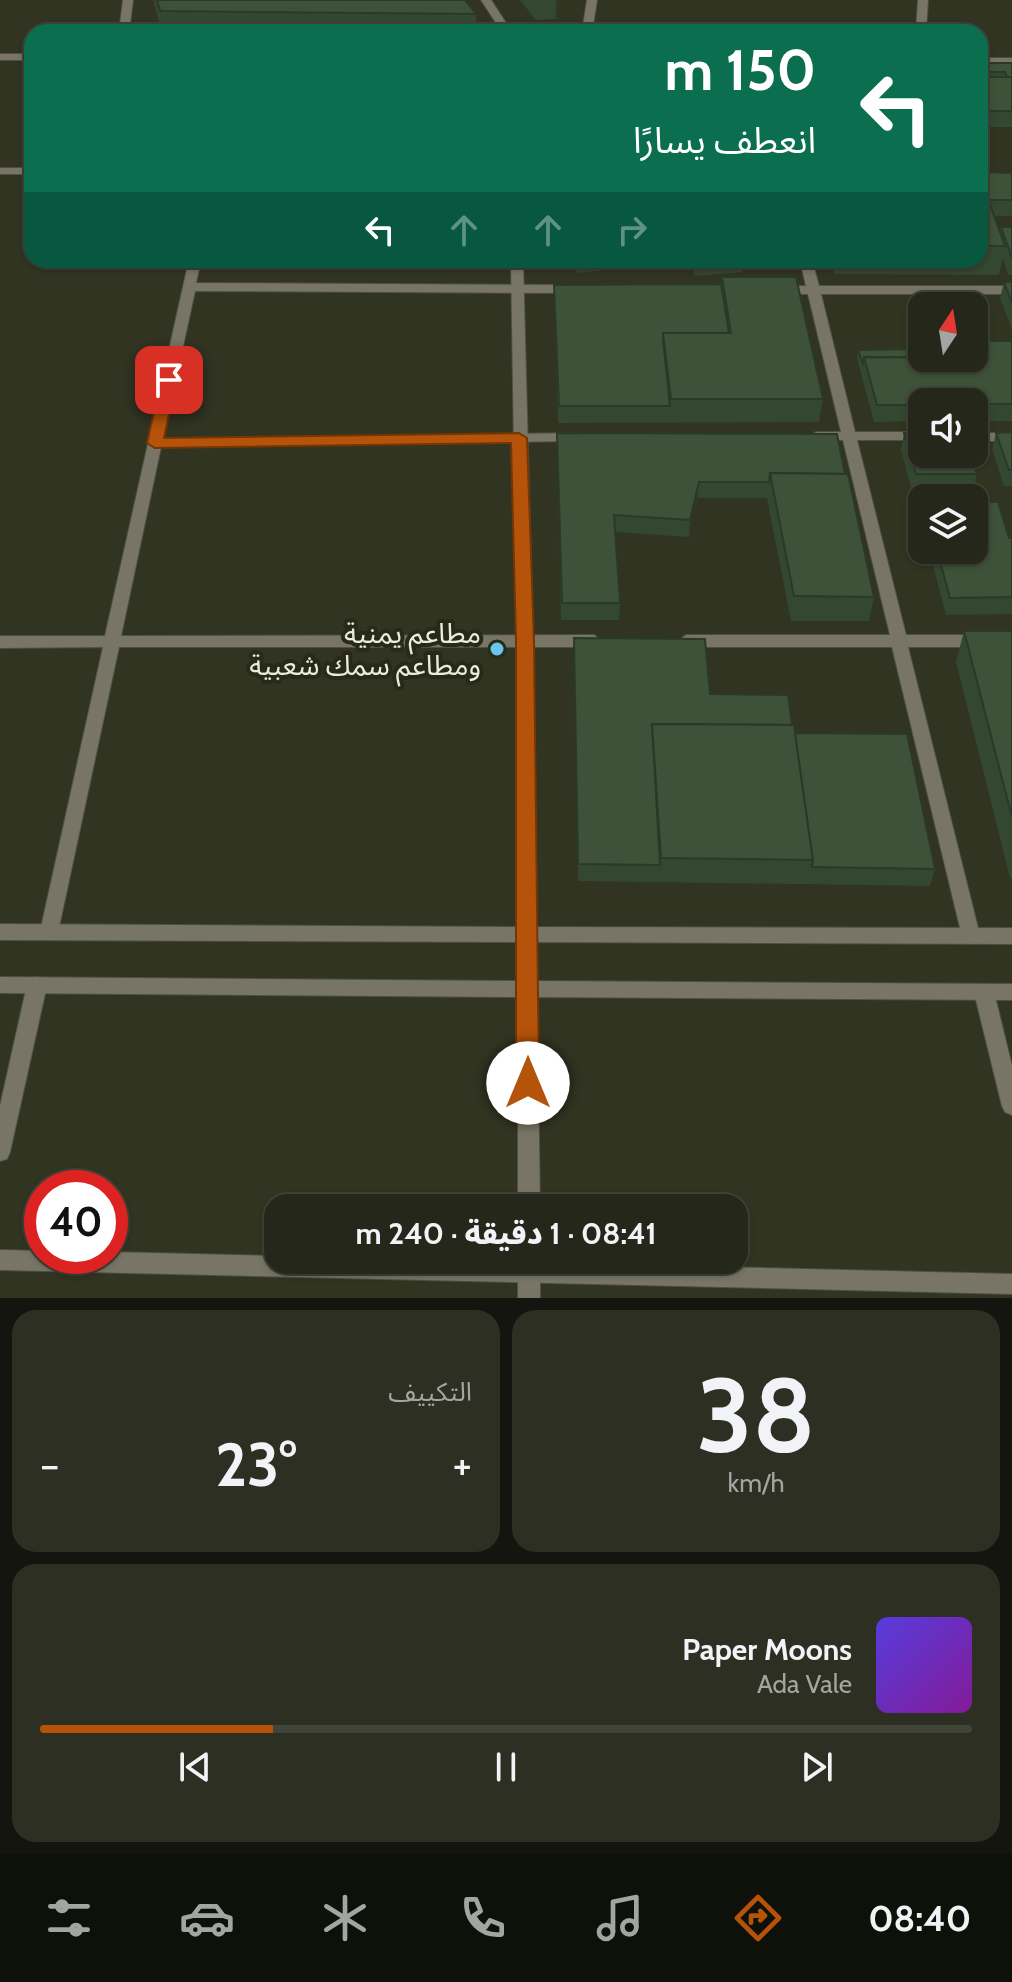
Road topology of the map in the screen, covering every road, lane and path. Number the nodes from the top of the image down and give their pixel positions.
1 (128, 0) edge
2 (486, 0) edge
3 (592, 0) edge
4 (923, 0) edge
5 (125, 24) edge
6 (502, 24) edge
7 (588, 24) edge
8 (922, 24) edge
9 (0, 57) edge
10 (24, 57) edge
11 (988, 61) edge
12 (1012, 61) edge
13 (0, 171) edge
14 (24, 171) edge
15 (193, 268) edge
16 (517, 268) edge
17 (808, 268) edge
18 (189, 287) junction
19 (517, 288) junction
20 (595, 289) edge
21 (766, 290) edge
22 (813, 290) junction
23 (1012, 290) edge
24 (802, 436) edge
25 (850, 436) junction
26 (908, 436) edge
27 (598, 437) edge
28 (988, 437) edge
29 (1012, 437) edge
30 (519, 438) junction
31 (155, 443) junction
32 (112, 641) junction
33 (525, 641) junction
34 (618, 641) edge
35 (665, 641) edge
36 (898, 641) junction
37 (1012, 641) edge
38 (0, 642) edge
39 (0, 932) edge
40 (49, 932) junction
41 (526, 934) junction
42 (971, 936) junction
43 (1012, 936) edge
44 (0, 985) edge
45 (37, 985) junction
46 (527, 990) junction
47 (984, 992) junction
48 (1012, 992) edge
49 (1012, 1106) edge
50 (0, 1152) edge
51 (529, 1194) edge
52 (0, 1260) edge
53 (264, 1263) edge
54 (529, 1274) edge
55 (744, 1274) edge
56 (1012, 1284) edge
57 (529, 1298) edge

1 - 5 street
2 - 6 street
3 - 7 street
4 - 8 street
9 - 10 street
11 - 12 street
13 - 14 street
15 - 18 street
16 - 19 street
17 - 22 street
18 - 19 street
18 - 31 street
19 - 20 street
19 - 30 street
21 - 22 street
22 - 23 street
22 - 25 street
24 - 25 street
25 - 26 street
25 - 36 street
27 - 30 street
28 - 29 street
30 - 31 street
30 - 33 street
31 - 32 street
32 - 33 street
32 - 38 street
32 - 40 street
33 - 34 street
33 - 41 street
35 - 36 street
36 - 37 street
36 - 42 street
39 - 40 street
40 - 41 street
41 - 42 street
41 - 46 street
42 - 43 street
44 - 45 street
45 - 46 street
45 - 50 street
46 - 47 street
46 - 51 street
47 - 48 street
47 - 49 street
52 - 53 street
54 - 57 street
55 - 56 street

